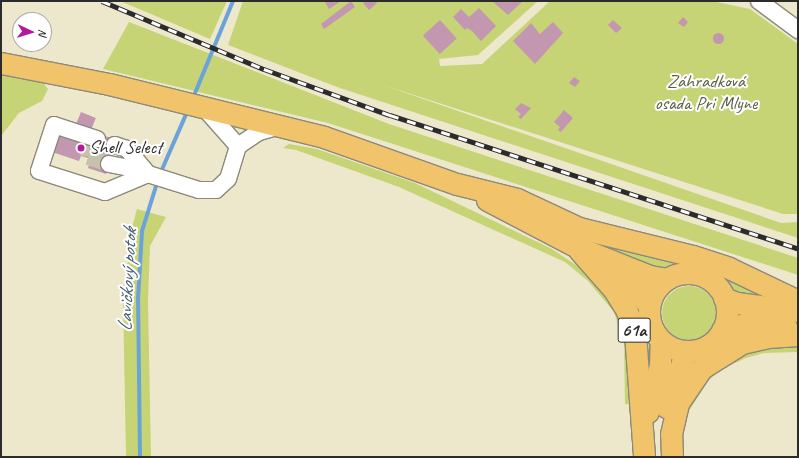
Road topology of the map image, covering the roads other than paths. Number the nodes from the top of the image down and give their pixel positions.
1 (759, 1) edge
2 (798, 30) edge
3 (1, 63) edge
4 (205, 109) junction
5 (280, 126) junction
6 (93, 141) dead end
7 (238, 146) junction
8 (112, 155) tunnel mouth
9 (143, 169) junction
10 (457, 184) junction
11 (577, 247) junction
12 (667, 279) junction
13 (724, 298) junction
14 (798, 301) edge
15 (649, 306) junction
16 (798, 311) edge
17 (722, 330) junction
18 (798, 331) edge
19 (798, 335) edge
20 (661, 340) junction
21 (686, 350) junction
22 (643, 432) junction
23 (669, 452) edge
24 (644, 457) edge

1 - 2 street
3 - 4 main road
4 - 5 main road
4 - 7 street
5 - 7 street
5 - 10 main road
6 - 9 street
7 - 9 street
8 - 9 street
10 - 11 main road
10 - 14 main road
11 - 12 main road
11 - 15 main road
11 - 22 main road, 61a
12 - 13 main road
12 - 15 main road
13 - 16 main road
13 - 17 main road
15 - 20 main road
17 - 18 main road
17 - 21 main road
19 - 23 main road
20 - 21 main road
20 - 22 main road, 61a
21 - 23 main road
22 - 24 main road, 61a

